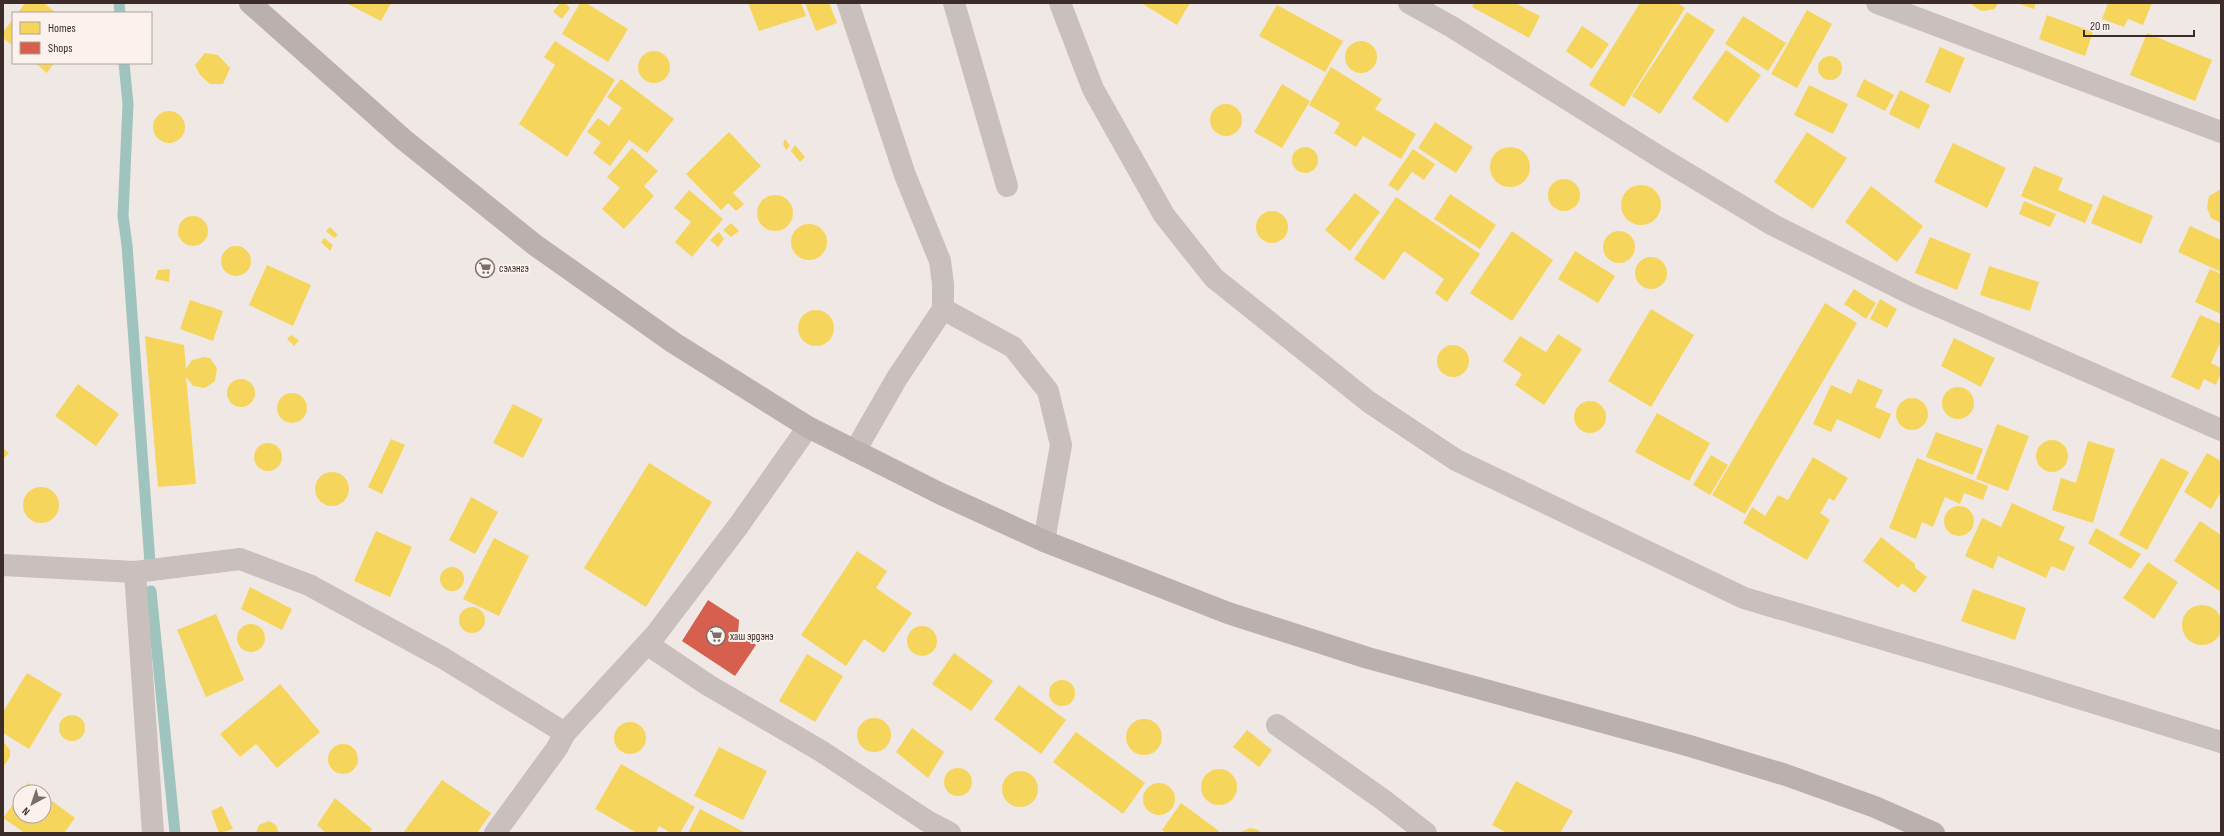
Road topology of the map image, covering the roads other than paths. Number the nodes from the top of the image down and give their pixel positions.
1 (250, 3) edge
2 (848, 3) edge
3 (954, 3) edge
4 (1060, 3) edge
5 (1409, 3) edge
6 (1877, 3) edge
7 (2221, 132) edge
8 (1007, 186) dead end
9 (944, 310) junction
10 (808, 427) junction
11 (2221, 430) edge
12 (855, 451) junction
13 (1044, 541) junction
14 (3, 565) edge
15 (136, 572) junction
16 (647, 644) junction
17 (1277, 725) dead end
18 (565, 733) junction
19 (2221, 742) edge
20 (153, 833) edge
21 (495, 833) edge
22 (950, 833) edge
23 (1426, 833) edge
24 (1934, 833) edge

1 - 10 main road
2 - 9 street
3 - 8 street
4 - 19 street
5 - 11 street
6 - 7 street
9 - 12 street
9 - 13 street
10 - 12 main road
10 - 16 street
12 - 13 main road
13 - 24 main road
14 - 15 street
15 - 18 street
15 - 20 street
16 - 18 street
16 - 22 street
17 - 23 street
18 - 21 street

